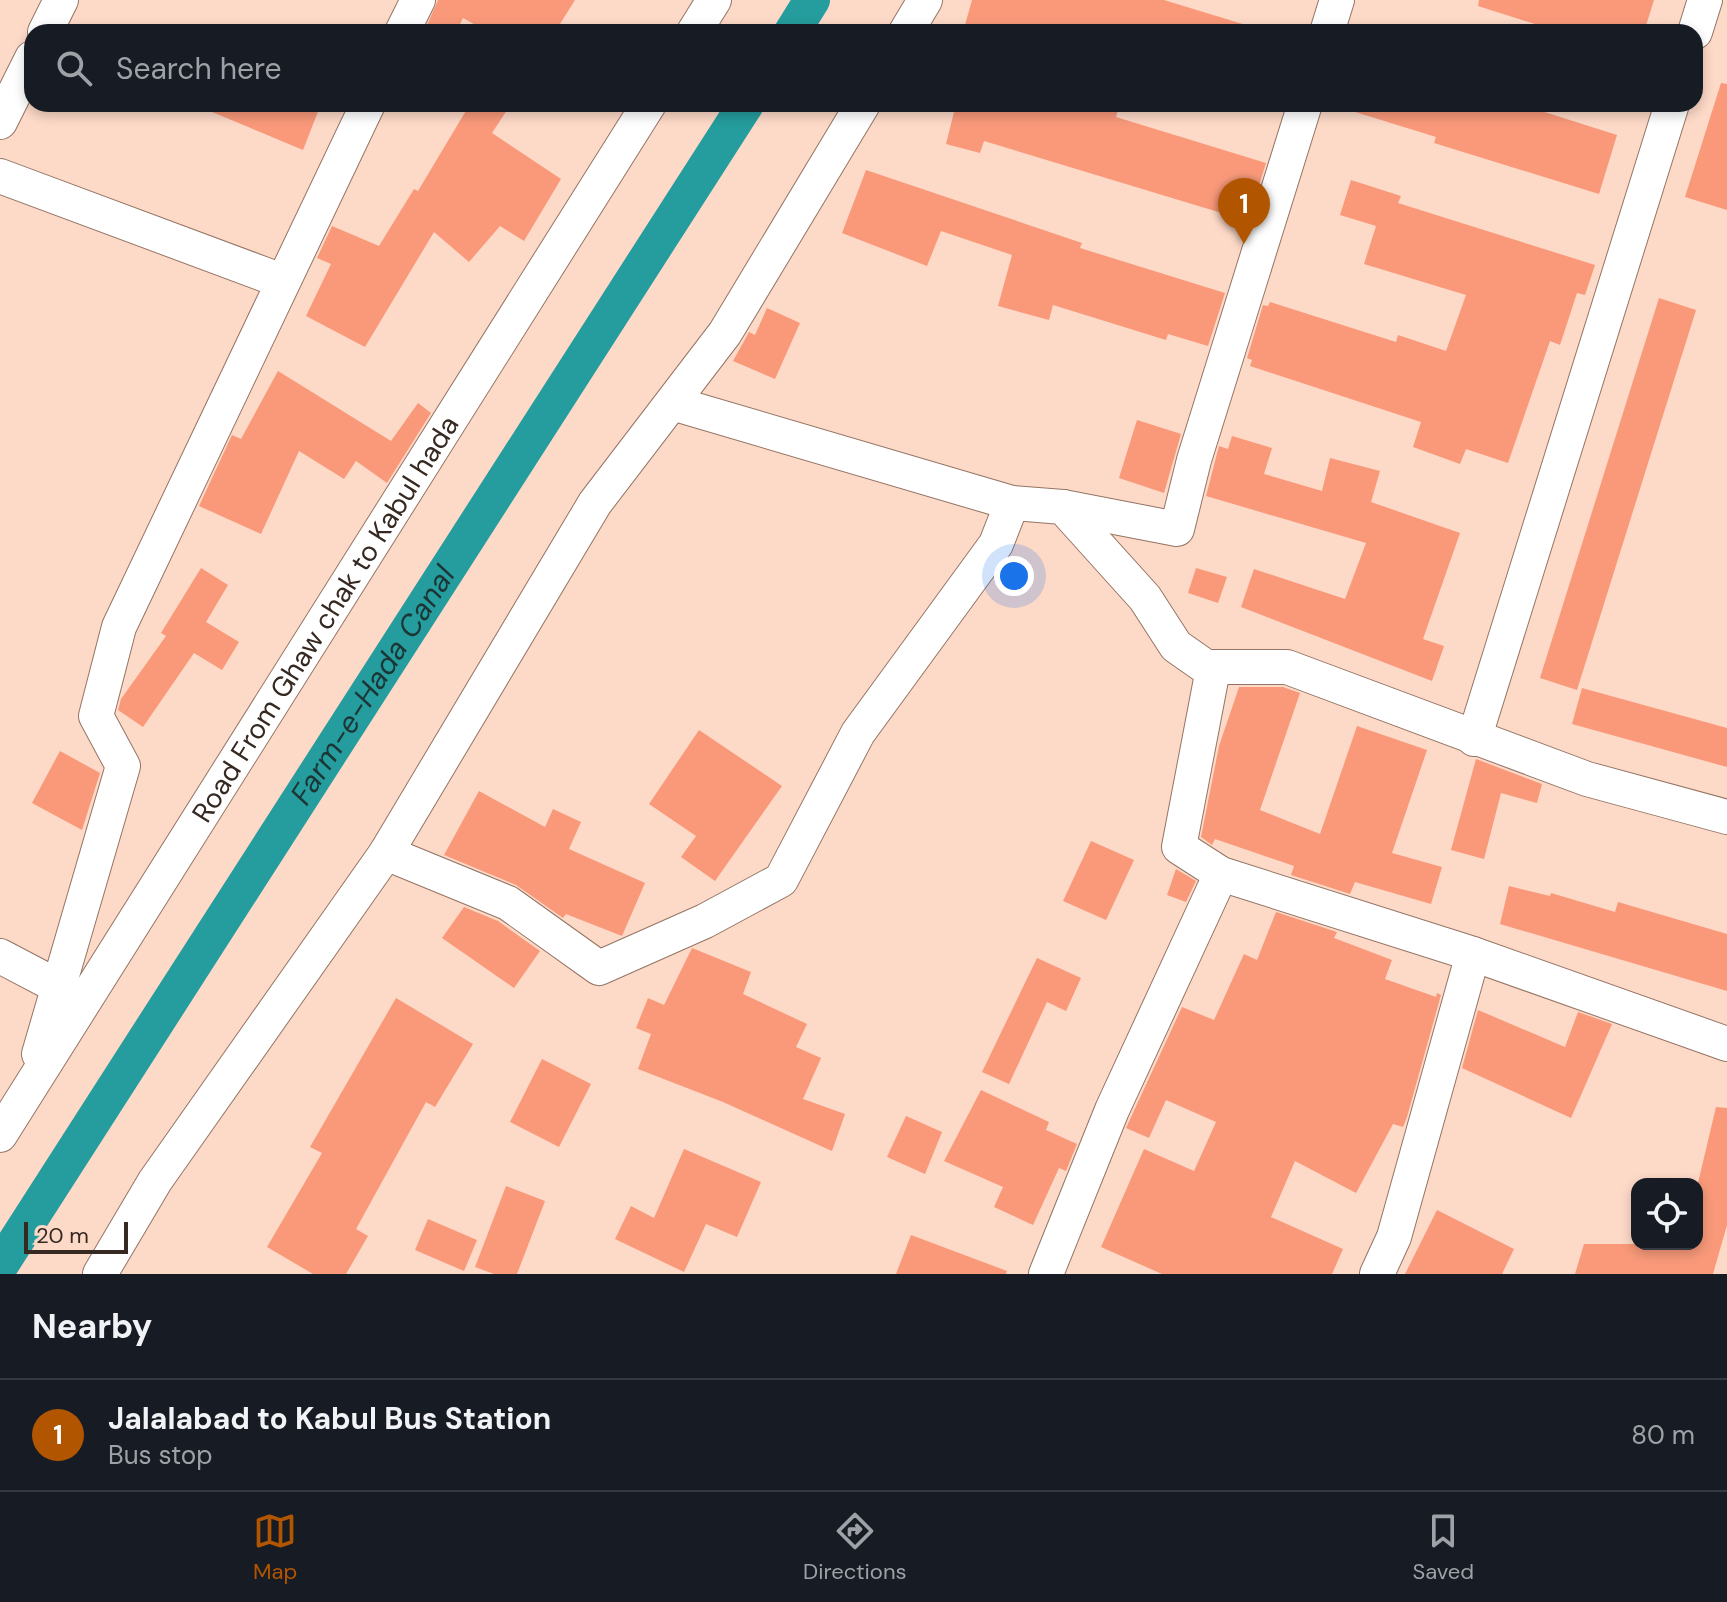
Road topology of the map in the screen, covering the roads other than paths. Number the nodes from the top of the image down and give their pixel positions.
1 (61, 0) edge
2 (418, 0) edge
3 (714, 0) edge
4 (925, 0) edge
5 (1337, 0) edge
6 (1705, 0) edge
7 (49, 24) edge
8 (406, 24) edge
9 (699, 24) edge
10 (911, 24) edge
11 (1330, 24) edge
12 (1698, 24) edge
13 (24, 74) edge
14 (364, 112) edge
15 (644, 112) edge
16 (858, 112) edge
17 (1303, 112) edge
18 (1670, 112) edge
19 (0, 122) edge
20 (0, 176) edge
21 (282, 281) junction
22 (672, 403) junction
23 (1012, 503) junction
24 (1063, 507) junction
25 (1213, 669) junction
26 (1474, 739) junction
27 (1727, 817) edge
28 (386, 853) junction
29 (1221, 874) junction
30 (1473, 954) junction
31 (0, 956) edge
32 (59, 987) junction
33 (1727, 1044) edge
34 (28, 1093) junction
35 (0, 1135) edge
36 (100, 1274) edge
37 (1046, 1274) edge
38 (1377, 1274) edge

1 - 7 street
2 - 8 street
3 - 9 street
4 - 10 street
5 - 11 street
6 - 12 street
13 - 19 street
14 - 21 street
15 - 34 street, Road From Ghaw chak to Kabul hada
16 - 22 street
17 - 24 street
18 - 26 street
20 - 21 street
21 - 32 street
22 - 23 street
22 - 28 street
23 - 24 street
23 - 28 street
24 - 25 street
25 - 26 street
25 - 29 street
26 - 27 street
28 - 36 street
29 - 30 street
29 - 37 street
30 - 33 street
30 - 38 street
31 - 32 street
32 - 34 street
34 - 35 street, Road From Ghaw chak to Kabul hada

